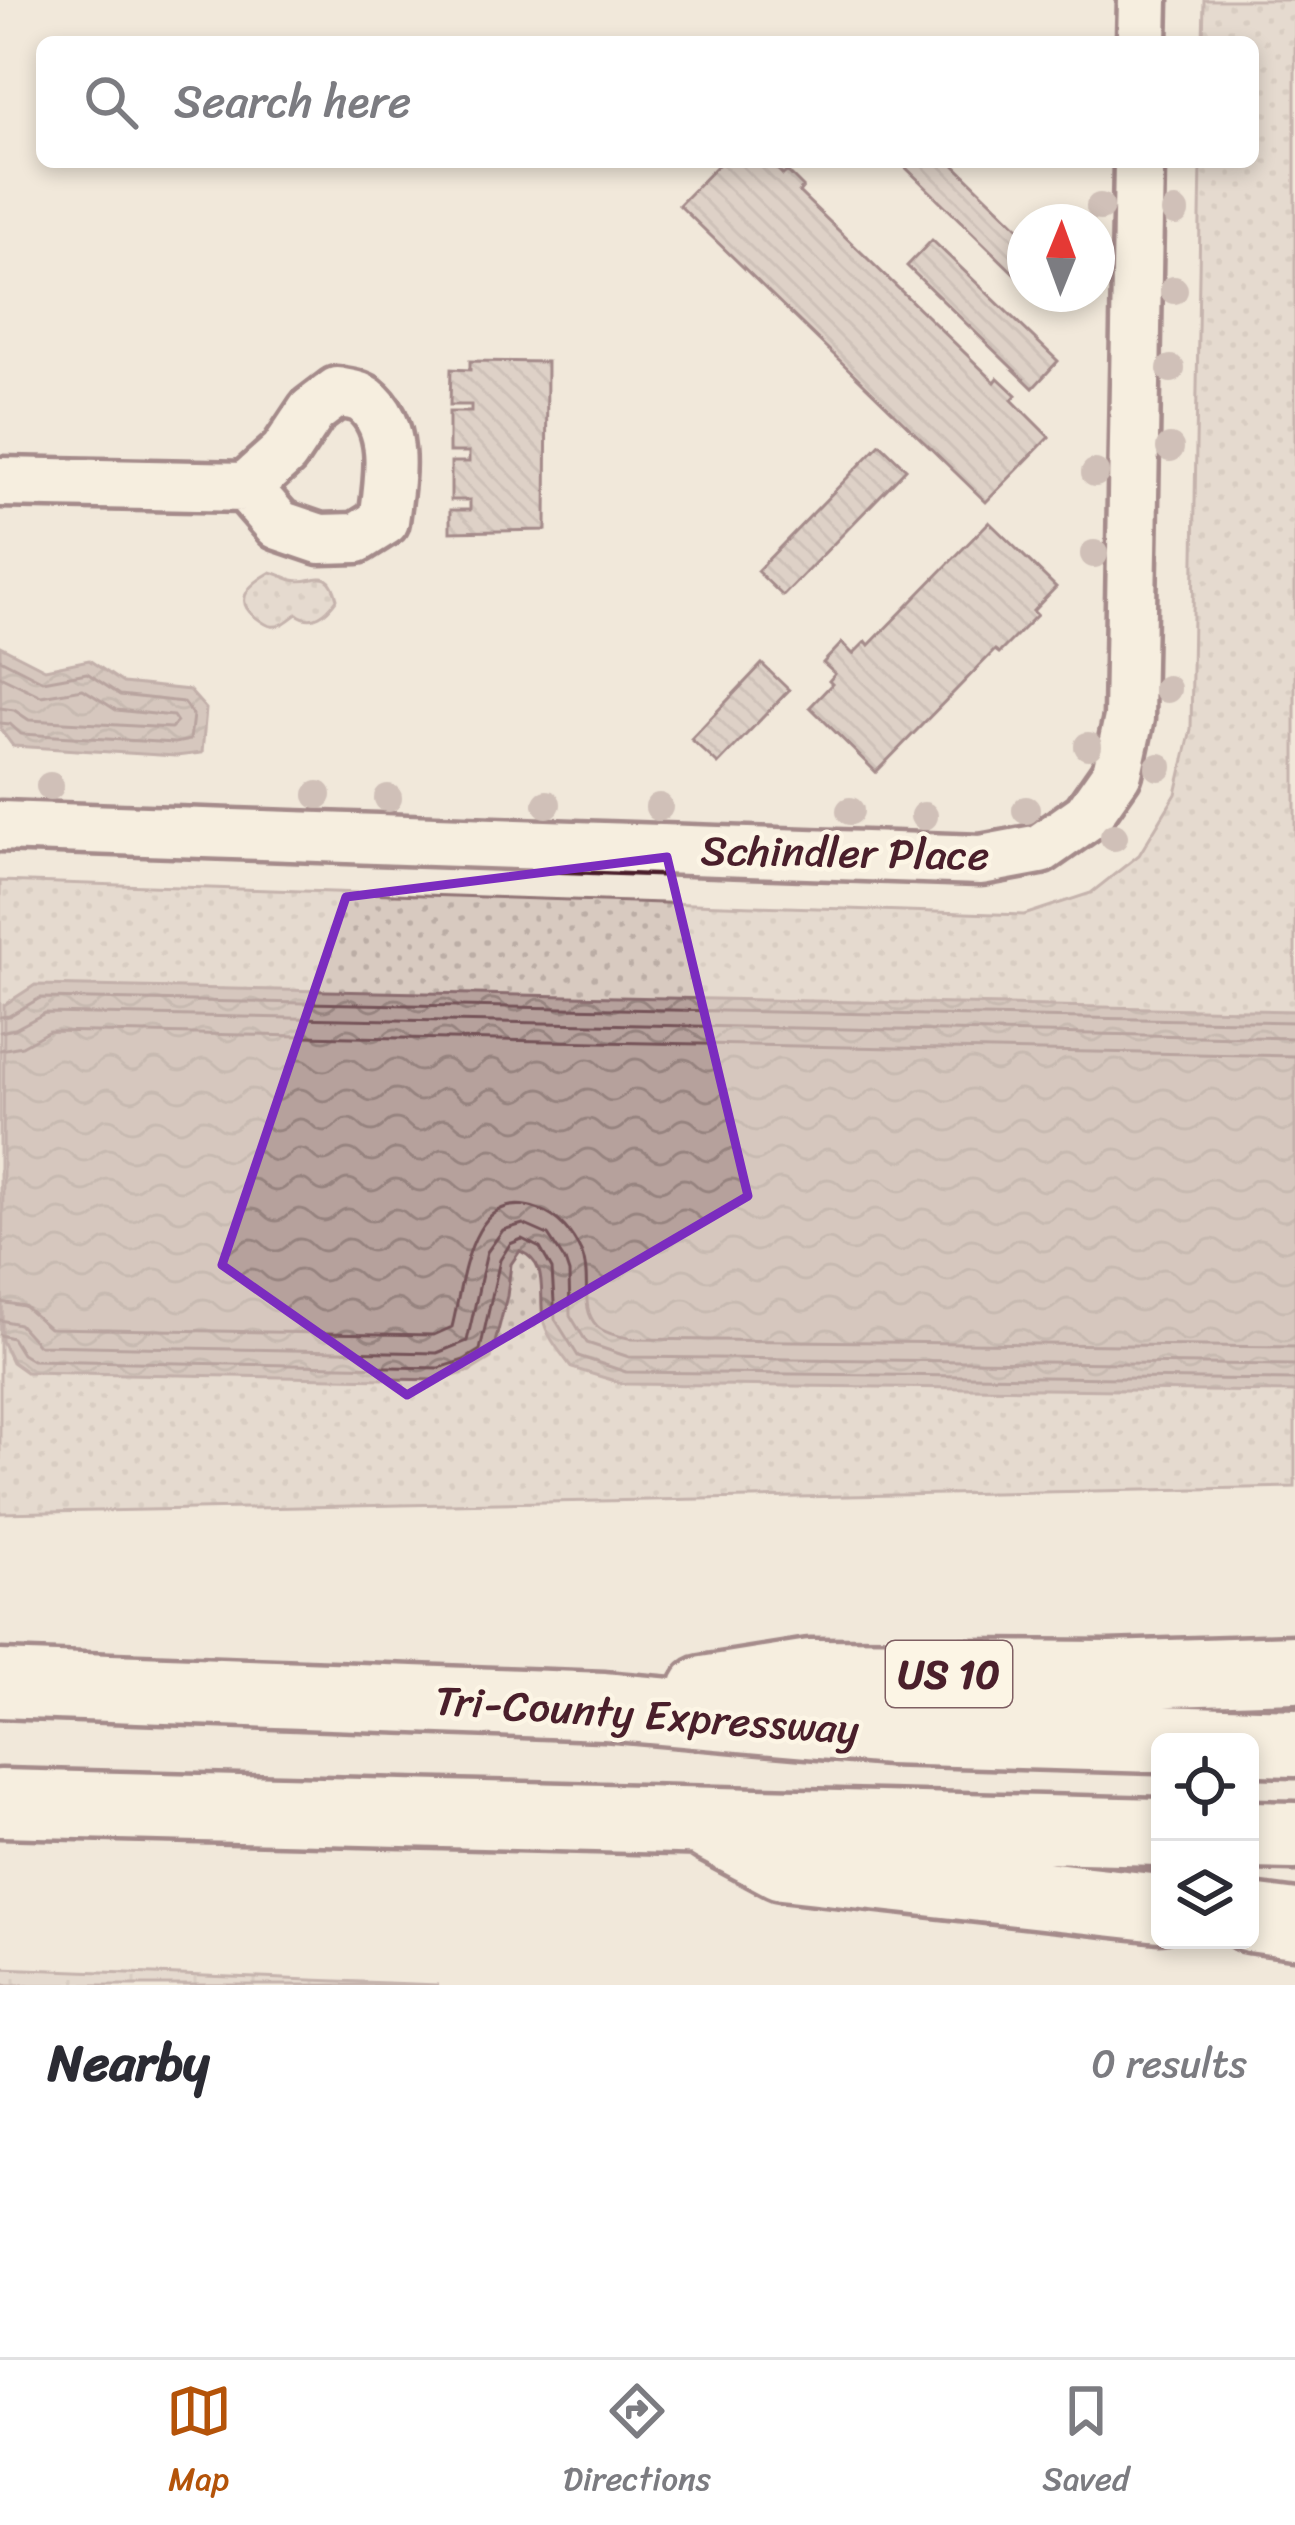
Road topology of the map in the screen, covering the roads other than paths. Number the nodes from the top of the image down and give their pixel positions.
1 (1143, 0) edge
2 (1142, 36) edge
3 (1139, 168) edge
4 (0, 482) edge
5 (245, 487) dead end
6 (0, 826) edge
7 (1295, 1669) edge
8 (0, 1684) edge
9 (604, 1706) junction
10 (1295, 1743) edge
11 (0, 1803) edge
12 (700, 1822) junction
13 (1151, 1832) edge
14 (1259, 1835) edge
15 (1295, 1836) edge
16 (1151, 1907) edge
17 (1259, 1919) edge
18 (1295, 1924) edge

1 - 2 street
3 - 6 street, Schindler Place
4 - 5 street
7 - 9 highway, US 10
8 - 9 highway, Tri-County Expressway / US 10
9 - 10 highway, Tri-County Expressway
11 - 12 highway
12 - 13 highway
12 - 16 highway
14 - 15 highway
17 - 18 highway

